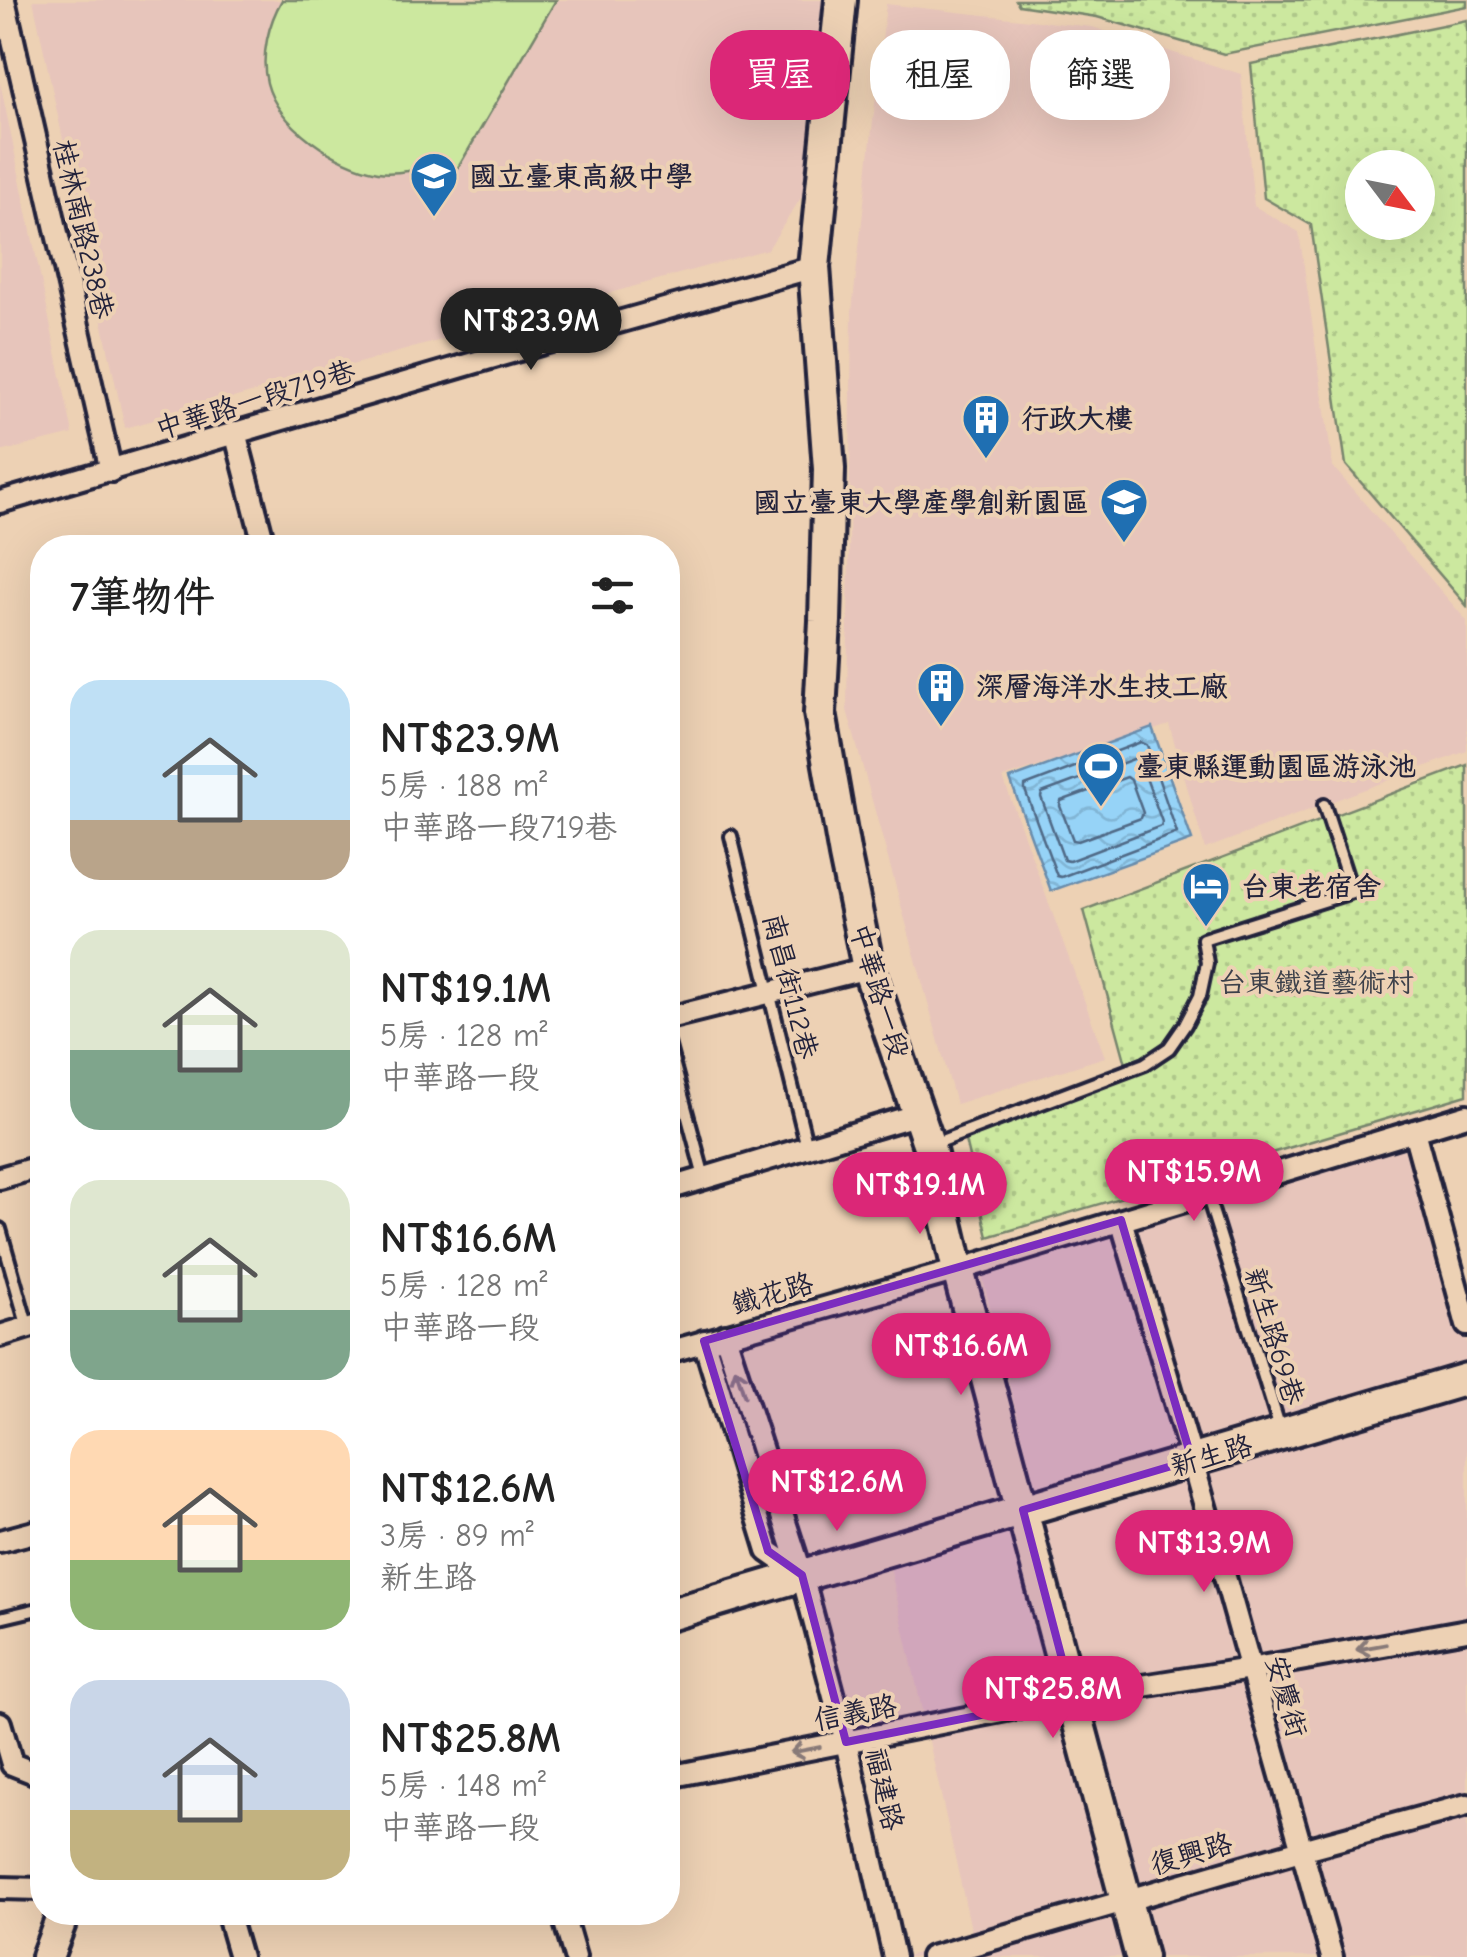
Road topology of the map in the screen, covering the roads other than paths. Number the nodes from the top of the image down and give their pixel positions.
1 (4, 0) edge
2 (842, 0) edge
3 (814, 267) junction
4 (235, 432) junction
5 (111, 471) junction
6 (0, 502) edge
7 (263, 535) edge
8 (1324, 805) dead end
9 (731, 836) dead end
10 (868, 968) junction
11 (769, 992) junction
12 (680, 1015) edge
13 (680, 1088) edge
14 (919, 1114) junction
15 (1467, 1115) edge
16 (1414, 1131) junction
17 (929, 1146) junction
18 (806, 1147) junction
19 (30, 1169) edge
20 (704, 1177) junction
21 (0, 1178) edge
22 (680, 1184) edge
23 (1207, 1194) junction
24 (1121, 1220) junction
25 (0, 1229) edge
26 (958, 1270) junction
27 (30, 1312) edge
28 (1467, 1325) edge
29 (30, 1327) edge
30 (725, 1335) junction
31 (0, 1336) edge
32 (704, 1341) junction
33 (680, 1348) edge
34 (1467, 1379) edge
35 (1282, 1434) junction
36 (1192, 1460) junction
37 (1023, 1510) junction
38 (30, 1533) edge
39 (0, 1541) edge
40 (802, 1575) junction
41 (30, 1611) edge
42 (680, 1611) edge
43 (0, 1618) edge
44 (1467, 1630) edge
45 (1250, 1668) junction
46 (1072, 1697) junction
47 (0, 1723) edge
48 (846, 1742) junction
49 (30, 1771) edge
50 (680, 1775) edge
51 (1467, 1806) edge
52 (1301, 1850) junction
53 (0, 1888) edge
54 (30, 1888) edge
55 (1126, 1900) junction
56 (59, 1925) edge
57 (231, 1925) edge
58 (566, 1925) edge
59 (47, 1957) edge
60 (240, 1957) edge
61 (575, 1957) edge
62 (894, 1957) edge
63 (932, 1957) edge
64 (1140, 1957) edge
65 (1332, 1957) edge

1 - 5 street, 桂林南路238巷
2 - 3 street, 中華路一段
3 - 4 street, 中華路一段719巷
3 - 10 street, 中華路一段
4 - 5 street, 中華路一段719巷
4 - 7 street
5 - 6 street, 中華路一段719巷
8 - 17 lane
9 - 11 lane, 南昌街112巷
10 - 11 street
10 - 14 street, 中華路一段
11 - 12 street
11 - 18 lane, 南昌街112巷
13 - 20 lane
14 - 17 street, 中華路一段
14 - 18 street
15 - 16 street, 鐵花路
16 - 23 street, 鐵花路
16 - 28 street
17 - 26 street, 中華路一段
18 - 20 street
19 - 21 street
20 - 22 street
23 - 24 street, 鐵花路
23 - 35 lane, 新生路69巷
24 - 26 street, 鐵花路
24 - 36 street, 安慶街
25 - 27 lane
26 - 30 street, 鐵花路
26 - 37 street, 中華路一段
29 - 31 street
30 - 32 street, 鐵花路
40 -> 30 street, 福建路
32 - 33 street, 鐵花路
32 - 40 street
34 - 35 street, 新生路
35 - 36 street, 新生路
36 - 37 street, 新生路
36 - 45 street, 安慶街
37 - 40 street, 新生路
37 - 46 street, 中華路一段
38 - 39 street
40 - 42 street, 新生路
40 - 48 street, 福建路
41 - 43 lane
44 -> 45 street, 信義路
45 - 46 street, 信義路
45 - 52 street, 安慶街
46 - 48 street, 信義路
46 - 55 street, 中華路一段
47 - 49 street
48 -> 50 street, 信義路
48 - 62 street, 福建路
51 - 52 street, 復興路
52 - 55 street, 復興路
52 - 65 street, 安慶街
53 - 54 street
55 - 63 street, 復興路
55 - 64 street, 中華路一段
56 - 59 street
57 - 60 street
58 - 61 street

